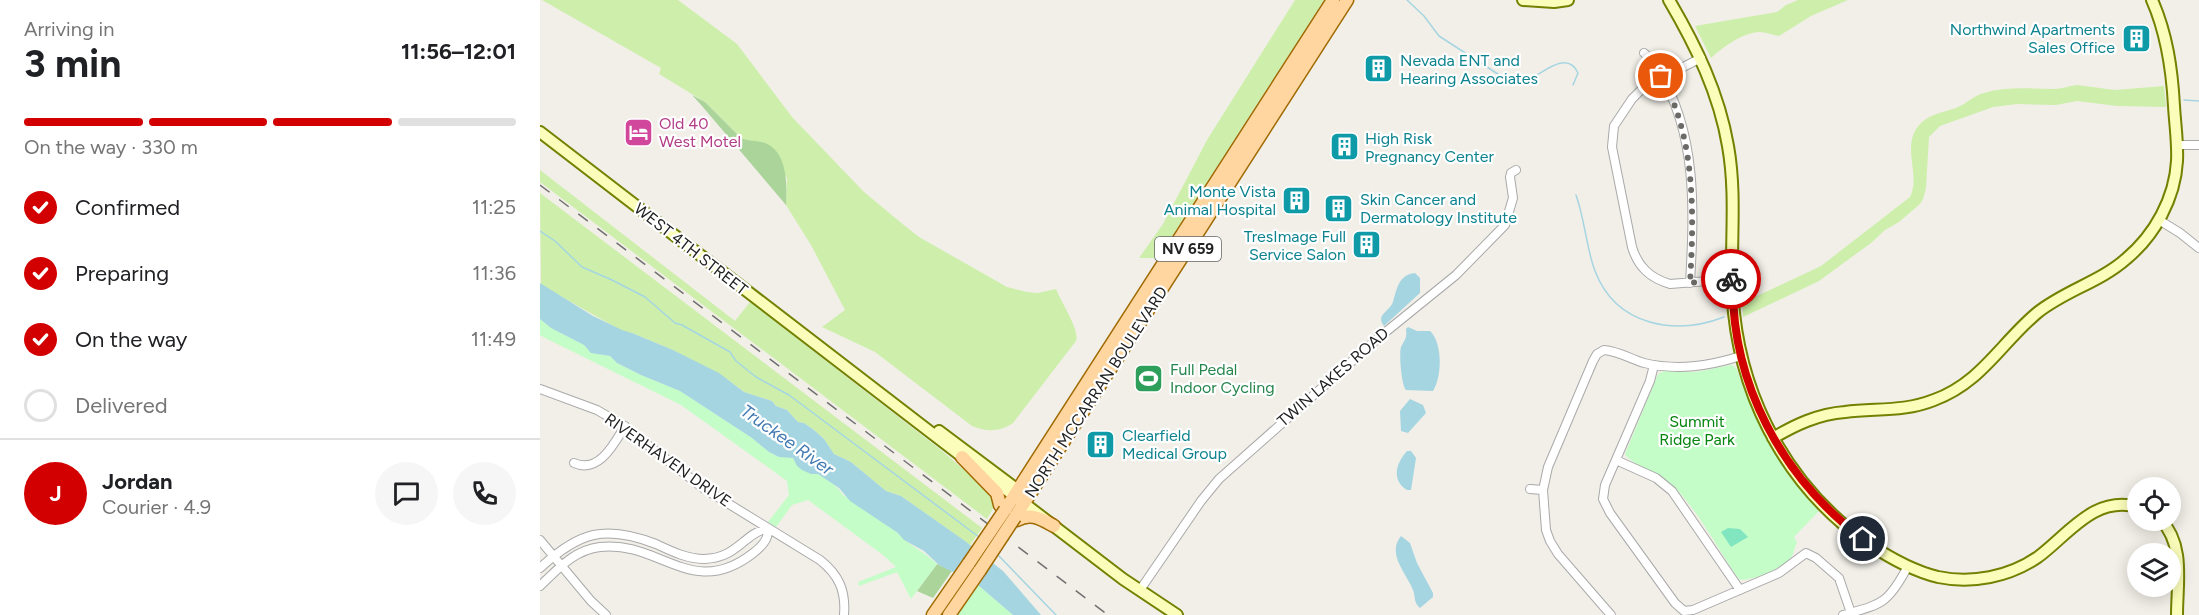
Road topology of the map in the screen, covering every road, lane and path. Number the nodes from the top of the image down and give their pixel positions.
1 (1333, 0) edge
2 (1347, 0) edge
3 (1523, 0) edge
4 (1568, 0) edge
5 (1669, 0) edge
6 (2152, 0) edge
7 (1644, 53) dead end
8 (1701, 58) junction
9 (1661, 76) junction
10 (540, 132) edge
11 (2199, 145) edge
12 (2177, 146) junction
13 (1516, 170) dead end
14 (2159, 220) junction
15 (2199, 248) edge
16 (1733, 279) junction
17 (1690, 283) junction
18 (1131, 312) junction
19 (1143, 318) junction
20 (1741, 356) junction
21 (842, 365) junction
22 (1654, 365) junction
23 (540, 389) edge
24 (625, 426) junction
25 (1773, 438) junction
26 (962, 457) junction
27 (1616, 460) junction
28 (574, 463) dead end
29 (1530, 489) dead end
30 (1543, 490) junction
31 (1021, 497) junction
32 (2127, 506) edge
33 (1009, 513) junction
34 (1054, 526) junction
35 (768, 528) junction
36 (2168, 531) edge
37 (993, 538) junction
38 (540, 540) edge
39 (553, 556) junction
40 (562, 566) junction
41 (1908, 566) junction
42 (540, 568) edge
43 (540, 586) edge
44 (1140, 590) junction
45 (1740, 590) junction
46 (1851, 613) junction
47 (606, 615) edge
48 (844, 615) edge
49 (933, 615) edge
50 (949, 615) edge
51 (1177, 615) edge
52 (1611, 615) edge
53 (1843, 615) edge
54 (2177, 615) edge

1 - 18 main road, NORTH MCCARRAN BOULEVARD / NV 659
2 - 19 main road, NORTH MCCARRAN BOULEVARD / NV 659
3 - 4 street
5 - 8 street
6 - 12 street
7 - 9 street
8 - 9 street
8 - 16 street
9 - 17 street
9 - 17 street
10 - 21 street, WEST 4TH STREET
11 - 12 street
12 - 14 street
13 - 44 street, TWIN LAKES ROAD
14 - 15 street
14 - 25 street
16 - 17 street
16 - 20 street
18 - 19 main road
18 - 31 main road, NORTH MCCARRAN BOULEVARD / NV 659
19 - 31 main road, NORTH MCCARRAN BOULEVARD / NV 659
20 - 22 street
20 - 25 street
21 - 26 street, WEST 4TH STREET
21 - 31 street, WEST 4TH STREET
22 - 27 street
22 - 30 street
23 - 24 street, RIVERHAVEN DRIVE
24 - 28 street
24 - 35 street, RIVERHAVEN DRIVE
25 - 41 street
26 - 31 street, WEST 4TH STREET
26 - 33 main road
27 - 45 street
27 - 45 street
29 - 30 street
30 - 52 street
31 - 33 main road, NORTH MCCARRAN BOULEVARD / NV 659
31 - 34 street, WEST 4TH STREET
31 - 44 street, WEST 4TH STREET
32 - 41 street
33 - 34 main road
33 - 37 main road, NORTH MCCARRAN BOULEVARD / NV 659, bridge
34 - 44 street, WEST 4TH STREET
35 - 39 street
35 - 40 street
35 - 48 street, RIVERHAVEN DRIVE
36 - 54 street
37 - 49 main road, NORTH MCCARRAN BOULEVARD / NV 659, bridge
37 - 50 main road, NORTH MCCARRAN BOULEVARD / NV 659, bridge
38 - 39 street
39 - 40 street
39 - 42 street
40 - 43 street
40 - 47 street
41 - 46 street
44 - 51 street, WEST 4TH STREET
45 - 46 street
46 - 53 street

